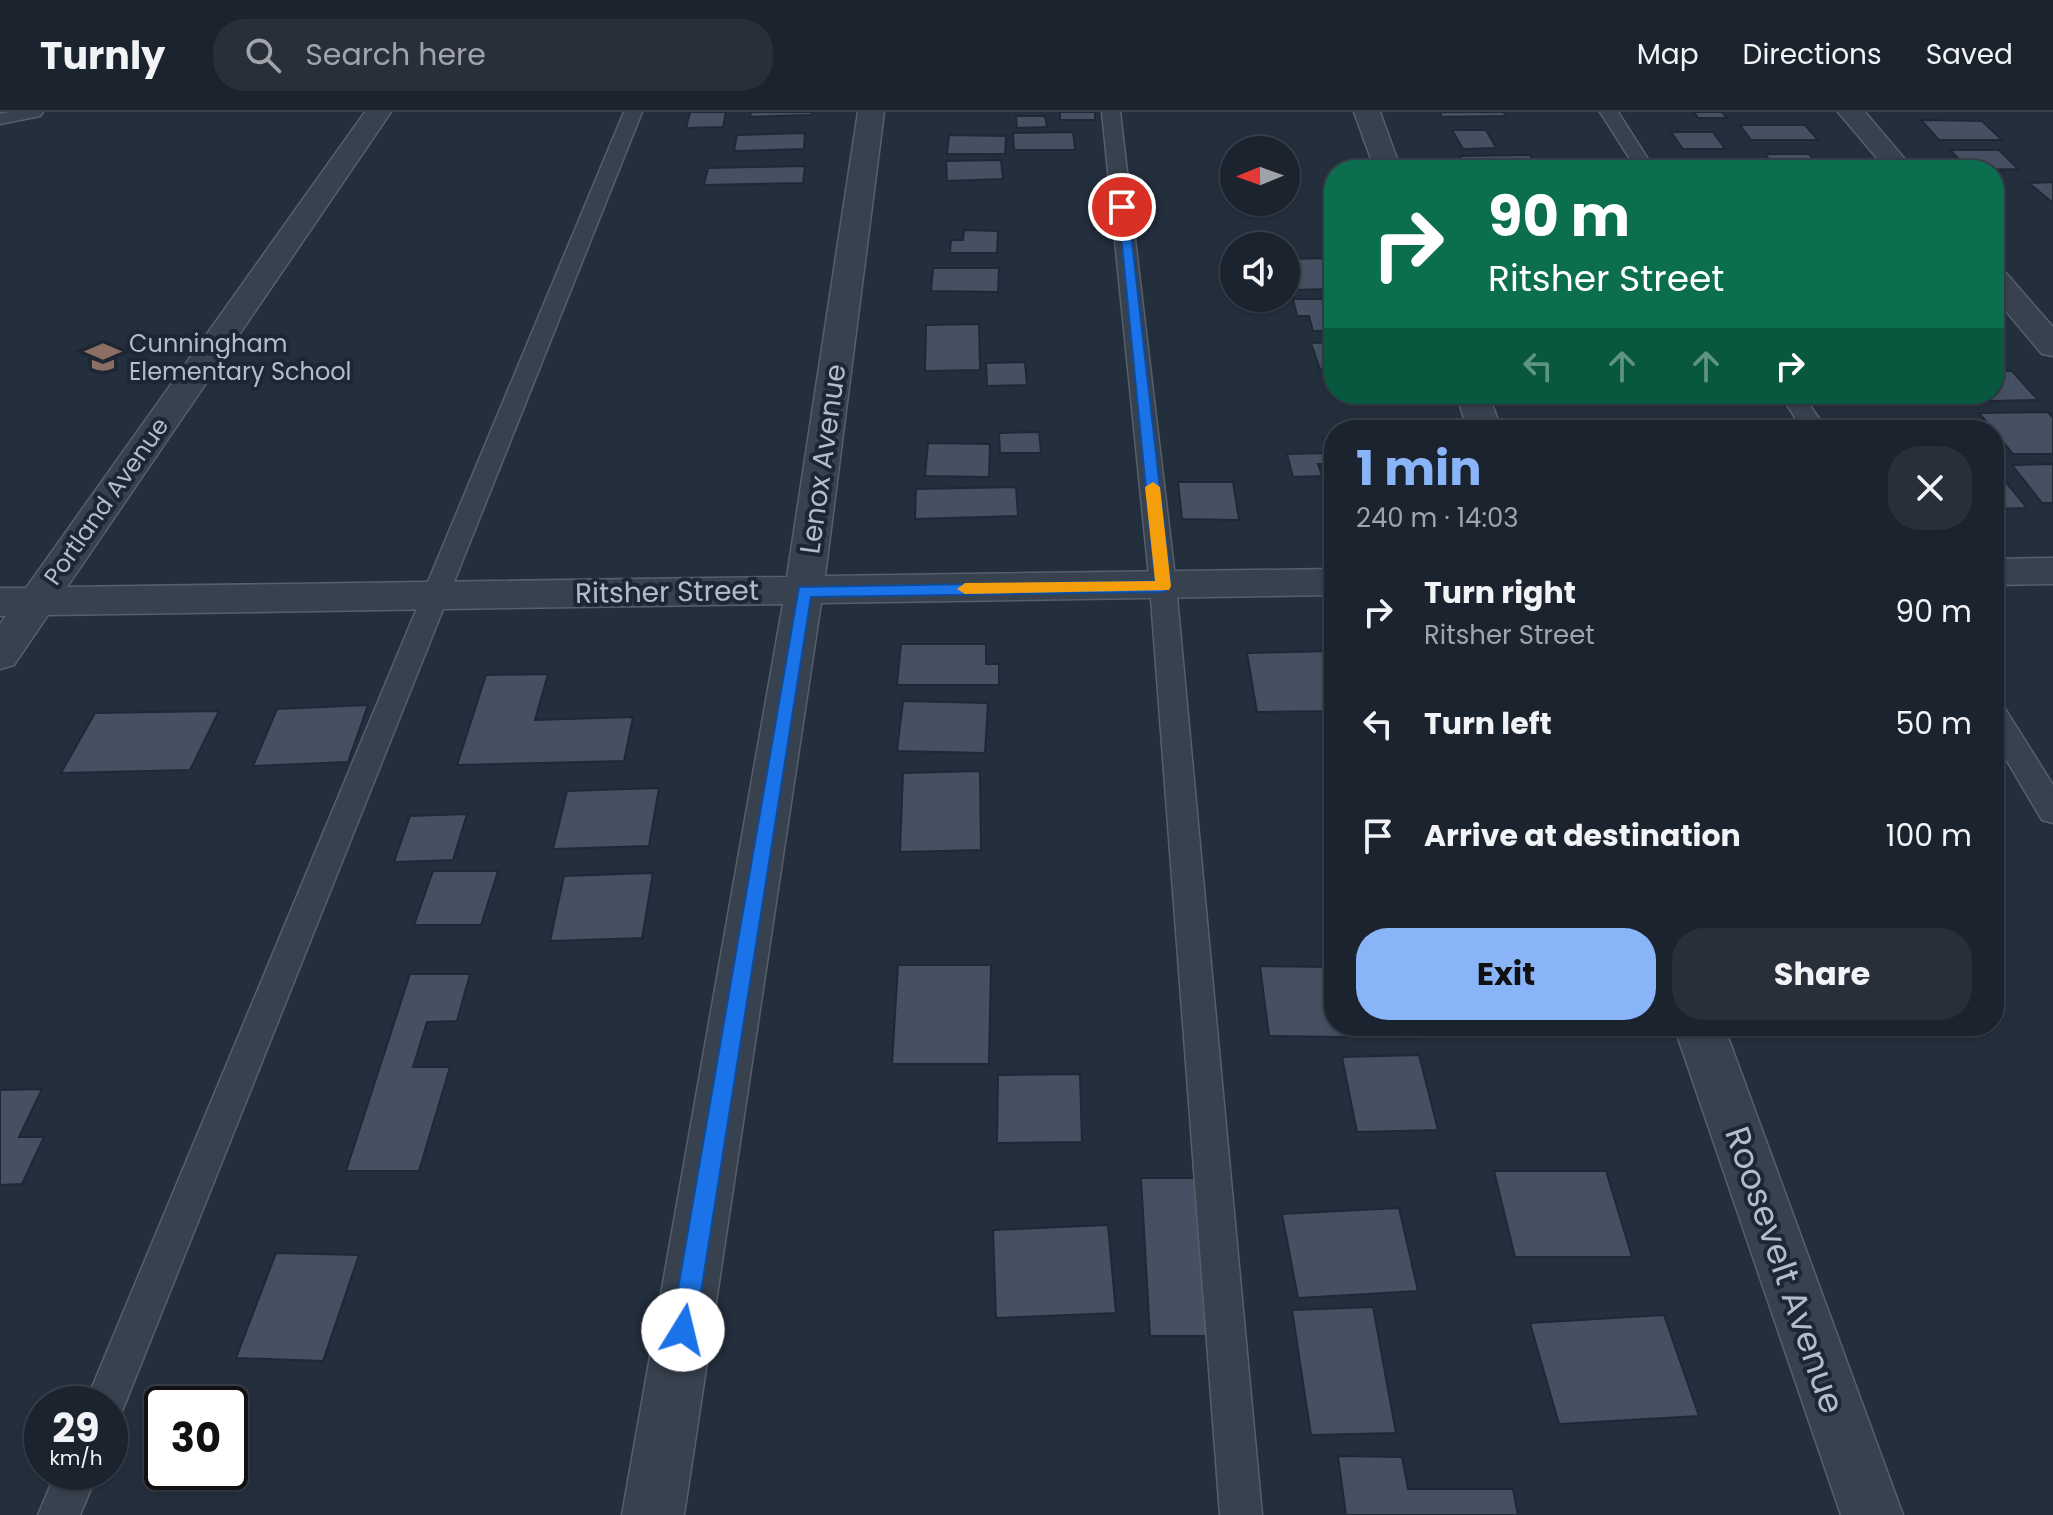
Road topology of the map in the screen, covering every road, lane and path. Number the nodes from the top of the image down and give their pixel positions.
1 (34, 112) edge
2 (378, 112) edge
3 (633, 112) edge
4 (871, 112) edge
5 (1111, 112) edge
6 (1367, 112) edge
7 (1609, 112) edge
8 (1851, 112) edge
9 (0, 119) edge
10 (1384, 160) edge
11 (1640, 160) edge
12 (1892, 160) edge
13 (2004, 290) edge
14 (2053, 347) edge
15 (2053, 571) edge
16 (2004, 572) edge
17 (1324, 582) edge
18 (1163, 586) junction
19 (804, 591) junction
20 (437, 594) junction
21 (18, 602) edge
22 (0, 654) edge
23 (2004, 731) edge
24 (2053, 811) edge
25 (1703, 1036) edge
26 (112, 1386) edge
27 (69, 1490) edge
28 (59, 1515) edge
29 (653, 1515) edge
30 (1241, 1515) edge
31 (1872, 1515) edge

1 - 9 lane
2 - 21 street, Portland Avenue
3 - 20 lane
4 - 19 street, Lenox Avenue
5 - 18 lane
6 - 10 street
7 - 11 lane
8 - 12 street
13 - 14 street
15 - 16 street
17 - 18 street, Ritsher Street
18 - 19 street, Ritsher Street
18 - 30 lane
19 - 20 street, Ritsher Street
19 - 29 street, Lenox Avenue
20 - 21 street, Ritsher Street
20 - 26 lane
21 - 22 street, Portland Avenue
23 - 24 lane
25 - 31 street, Roosevelt Avenue
27 - 28 lane

